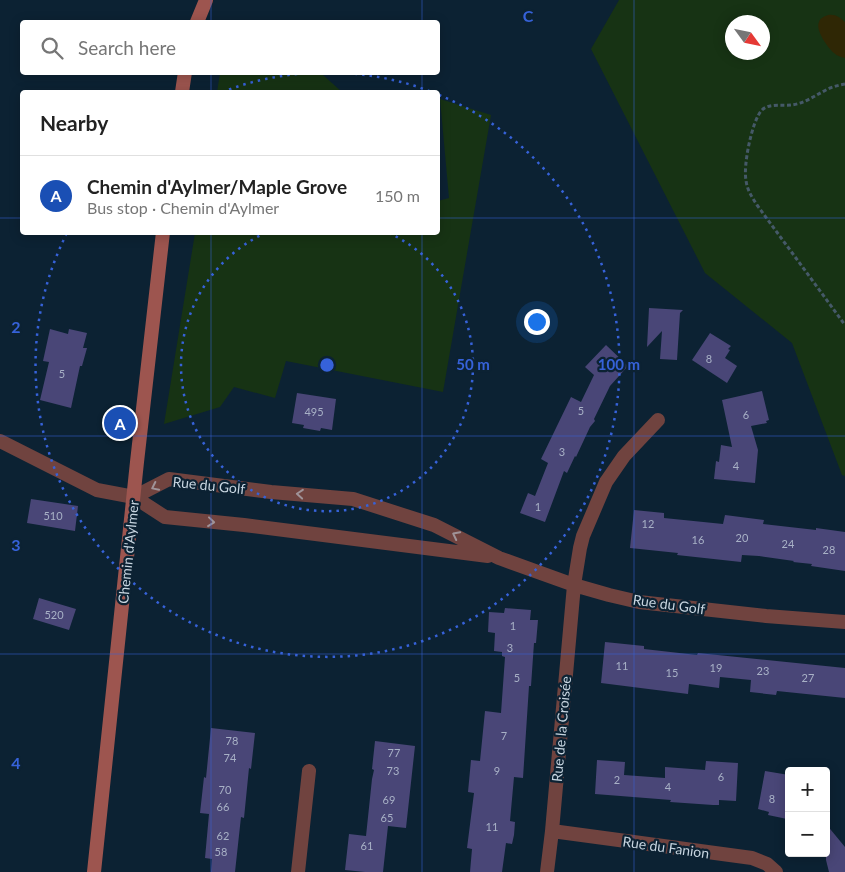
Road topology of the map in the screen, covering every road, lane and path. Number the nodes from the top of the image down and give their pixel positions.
1 (201, 0) edge
2 (206, 0) edge
3 (196, 20) edge
4 (197, 20) edge
5 (185, 75) edge
6 (845, 84) edge
7 (182, 90) edge
8 (164, 235) edge
9 (845, 325) edge
10 (658, 420) dead end
11 (0, 441) edge
12 (134, 497) junction
13 (499, 558) junction
14 (574, 586) junction
15 (845, 622) edge
16 (309, 771) dead end
17 (552, 831) junction
18 (94, 872) edge
19 (298, 872) edge
20 (547, 872) edge
21 (776, 872) edge

1 - 3 main road
2 - 4 main road
5 - 7 main road
6 - 9 path
8 - 12 main road, Chemin d'Aylmer
10 - 14 street, Rue de la Croisée
11 - 12 street
12 -> 13 street, Rue du Golf
13 -> 12 street, Rue du Golf
12 - 18 main road, Chemin d'Aylmer
13 - 14 street, Rue du Golf
14 - 15 street, Rue du Golf
14 - 17 street, Rue de la Croisée
16 - 19 street
17 - 20 street, Rue de la Croisée
17 - 21 street, Rue du Fanion

